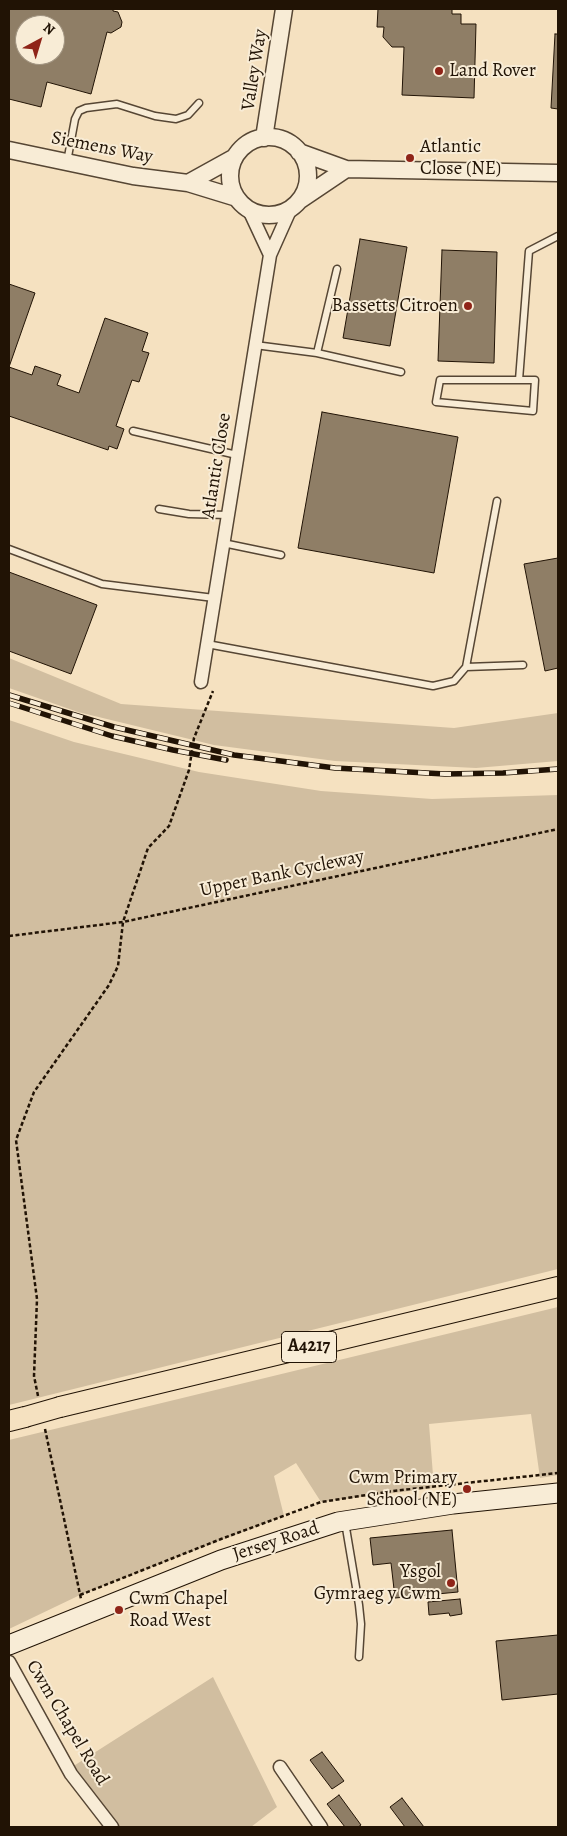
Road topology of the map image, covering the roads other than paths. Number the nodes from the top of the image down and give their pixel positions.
1 (284, 9) edge
2 (199, 103) dead end
3 (264, 138) junction
4 (9, 150) edge
5 (299, 152) junction
6 (235, 157) junction
7 (67, 163) junction
8 (346, 169) junction
9 (558, 173) edge
10 (188, 184) junction
11 (237, 198) junction
12 (295, 205) junction
13 (249, 210) junction
14 (558, 236) edge
15 (270, 255) junction
16 (337, 269) dead end
17 (255, 345) junction
18 (317, 353) junction
19 (401, 372) dead end
20 (519, 380) junction
21 (133, 431) dead end
22 (238, 455) junction
23 (497, 501) dead end
24 (159, 509) dead end
25 (228, 515) junction
26 (223, 543) junction
27 (9, 549) edge
28 (281, 555) dead end
29 (214, 598) junction
30 (207, 644) junction
31 (523, 665) dead end
32 (466, 668) junction
33 (200, 682) road end
34 (558, 1287) edge
35 (29, 1416) edge
36 (558, 1493) edge
37 (345, 1521) junction
38 (9, 1645) edge
39 (360, 1657) dead end
40 (9, 1662) edge
41 (280, 1767) dead end
42 (112, 1827) edge
43 (321, 1827) edge

1 - 3 street, Valley Way
2 - 7 lane
3 - 5 street
3 - 6 street
4 - 7 street, Siemens Way
5 - 8 street
5 - 12 street
6 - 10 street
6 - 11 street
7 - 10 street, Siemens Way
8 - 9 street
8 - 12 street
10 - 11 street, Siemens Way
11 - 13 street
12 - 13 street
12 - 15 street, Atlantic Close
13 - 15 street
14 - 20 lane
15 - 17 street, Atlantic Close
16 - 18 lane
17 - 18 lane
17 - 22 street, Atlantic Close
18 - 19 lane
20 - 20 lane
21 - 22 lane
22 - 25 street, Atlantic Close
23 - 32 lane
24 - 25 lane
25 - 26 street, Atlantic Close
26 - 28 lane
26 - 29 street, Atlantic Close
27 - 29 lane
29 - 30 street, Atlantic Close
30 - 32 lane
30 - 33 street, Atlantic Close
31 - 32 lane
34 - 35 main road, A4217, bridge
36 - 37 main road, Jersey Road
37 - 38 main road, Jersey Road
37 - 39 lane
40 - 42 street, Cwm Chapel Road
41 - 43 street

